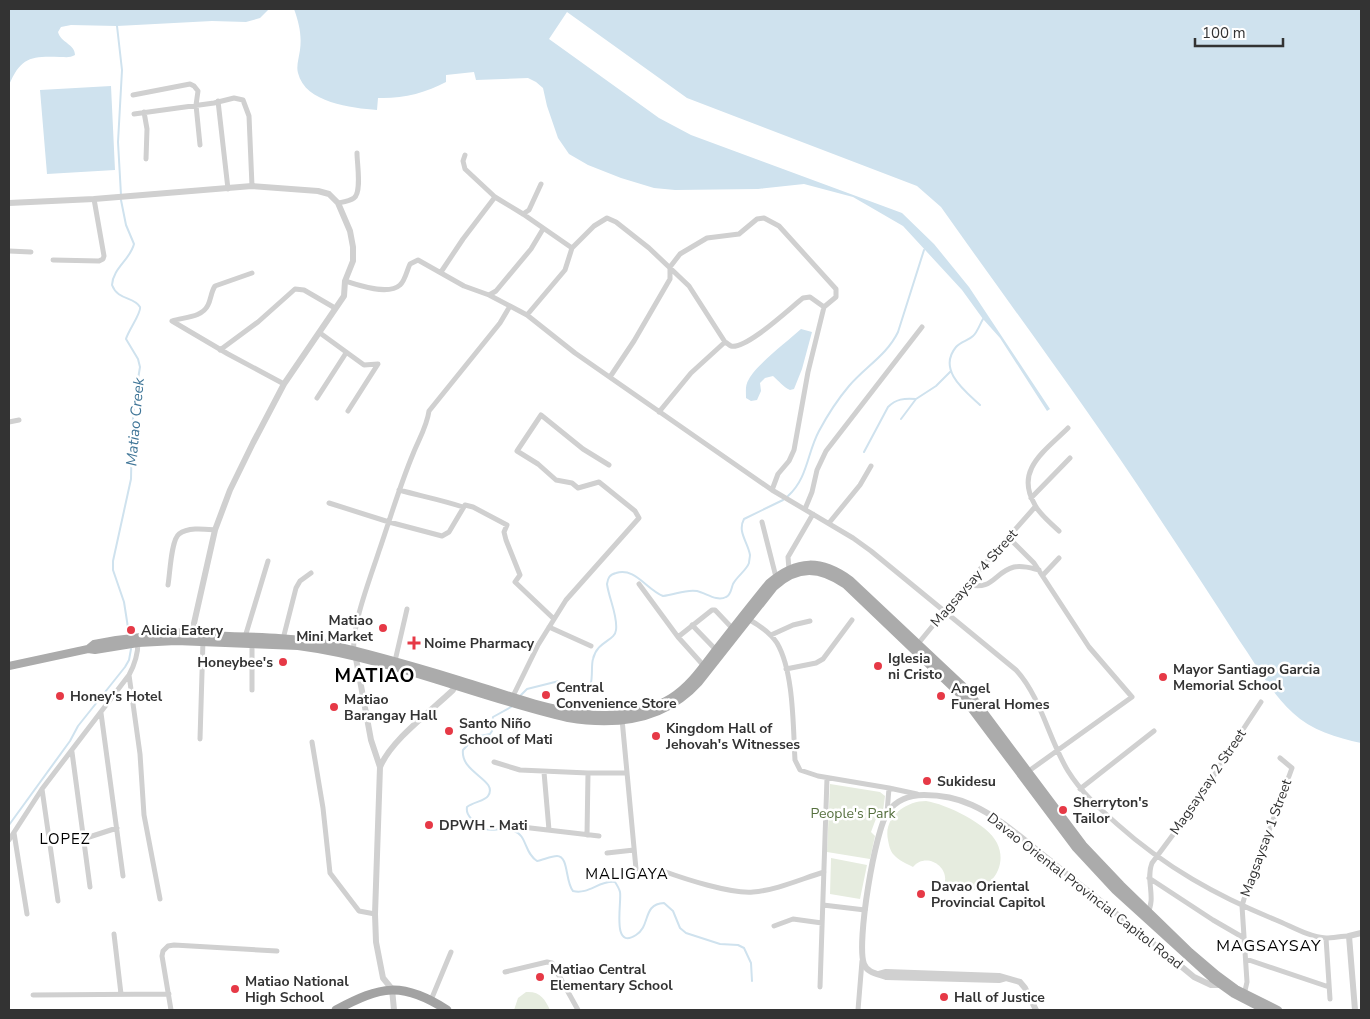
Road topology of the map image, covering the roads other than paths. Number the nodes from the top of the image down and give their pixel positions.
1 (133, 95) dead end
2 (218, 101) junction
3 (196, 105) junction
4 (144, 112) junction
5 (134, 114) dead end
6 (200, 146) dead end
7 (357, 153) dead end
8 (466, 155) dead end
9 (146, 159) dead end
10 (541, 184) dead end
11 (252, 186) junction
12 (228, 189) junction
13 (495, 197) junction
14 (94, 199) junction
15 (9, 203) edge
16 (338, 203) junction
17 (523, 214) junction
18 (544, 229) junction
19 (572, 248) junction
20 (9, 252) edge
21 (31, 252) dead end
22 (53, 260) dead end
23 (670, 268) junction
24 (441, 272) junction
25 (252, 273) dead end
26 (345, 281) junction
27 (489, 295) junction
28 (510, 306) junction
29 (824, 307) junction
30 (335, 308) junction
31 (527, 315) junction
32 (922, 327) dead end
33 (320, 333) junction
34 (725, 342) junction
35 (220, 350) junction
36 (346, 353) junction
37 (610, 378) junction
38 (284, 384) junction
39 (317, 398) dead end
40 (348, 410) dead end
41 (659, 412) junction
42 (19, 420) dead end
43 (9, 422) edge
44 (1068, 428) dead end
45 (1070, 458) dead end
46 (608, 465) dead end
47 (871, 466) dead end
48 (399, 490) junction
49 (772, 490) junction
50 (1031, 498) junction
51 (329, 503) dead end
52 (1035, 506) junction
53 (463, 507) junction
54 (804, 509) junction
55 (813, 514) junction
56 (389, 522) junction
57 (762, 522) dead end
58 (829, 523) junction
59 (215, 530) junction
60 (1059, 531) dead end
61 (1009, 538) junction
62 (1059, 558) dead end
63 (268, 561) dead end
64 (788, 570) junction
65 (1039, 570) junction
66 (311, 573) dead end
67 (1043, 575) junction
68 (776, 578) junction
69 (639, 584) dead end
70 (967, 584) junction
71 (168, 585) dead end
72 (407, 608) dead end
73 (945, 611) junction
74 (746, 618) junction
75 (554, 619) junction
76 (852, 620) dead end
77 (810, 621) dead end
78 (692, 625) junction
79 (549, 627) junction
80 (733, 629) junction
81 (192, 632) junction
82 (771, 635) junction
83 (245, 637) junction
84 (678, 637) junction
85 (203, 638) junction
86 (283, 639) junction
87 (137, 640) junction
88 (190, 641) junction
89 (252, 643) junction
90 (591, 646) dead end
91 (915, 646) junction
92 (719, 652) junction
93 (355, 655) junction
94 (395, 661) junction
95 (9, 666) edge
96 (704, 666) junction
97 (786, 669) junction
98 (129, 675) junction
99 (457, 683) junction
100 (252, 690) dead end
101 (513, 696) junction
102 (676, 698) junction
103 (1261, 702) dead end
104 (100, 713) junction
105 (622, 717) junction
106 (1154, 731) dead end
107 (200, 739) dead end
108 (312, 742) dead end
109 (1058, 751) junction
110 (72, 752) junction
111 (1280, 758) dead end
112 (494, 762) dead end
113 (380, 767) junction
114 (544, 772) junction
115 (588, 773) junction
116 (627, 773) junction
117 (1024, 774) junction
118 (828, 778) junction
119 (888, 788) junction
120 (42, 789) junction
121 (1080, 789) junction
122 (919, 795) junction
123 (887, 813) junction
124 (522, 827) dead end
125 (117, 828) junction
126 (549, 830) junction
127 (14, 833) junction
128 (587, 835) junction
129 (599, 836) dead end
130 (9, 840) edge
131 (83, 840) junction
132 (634, 850) junction
133 (606, 853) dead end
134 (1156, 857) junction
135 (636, 868) dead end
136 (663, 871) dead end
137 (824, 872) junction
138 (124, 876) dead end
139 (1149, 878) junction
140 (90, 887) dead end
141 (160, 899) dead end
142 (58, 901) dead end
143 (823, 906) junction
144 (1242, 906) junction
145 (865, 910) junction
146 (27, 914) dead end
147 (375, 914) junction
148 (1146, 915) junction
149 (822, 923) junction
150 (774, 926) dead end
151 (1361, 933) edge
152 (114, 934) dead end
153 (1349, 936) junction
154 (1244, 938) junction
155 (1326, 938) junction
156 (277, 951) dead end
157 (450, 952) dead end
158 (863, 958) junction
159 (1246, 959) junction
160 (505, 972) dead end
161 (878, 974) junction
162 (383, 978) junction
163 (1006, 978) junction
164 (1227, 986) junction
165 (820, 987) dead end
166 (1329, 987) junction
167 (392, 989) junction
168 (380, 990) junction
169 (121, 994) junction
170 (169, 994) junction
171 (33, 995) dead end
172 (1243, 996) junction
173 (1330, 999) dead end
174 (431, 1000) junction
175 (171, 1010) edge
176 (336, 1010) edge
177 (394, 1010) edge
178 (446, 1010) edge
179 (578, 1010) edge
180 (858, 1010) edge
181 (1036, 1010) edge
182 (1265, 1010) edge
183 (1278, 1010) edge
184 (1355, 1010) edge

1 - 3 street
2 - 3 street
2 - 11 street
2 - 12 street
3 - 4 street
3 - 6 street
4 - 5 street
4 - 9 street
7 - 16 street
8 - 13 street
10 - 17 street
11 - 12 street
11 - 16 street
12 - 14 street
13 - 17 street
13 - 24 street
14 - 15 street
14 - 22 street
16 - 26 street
17 - 18 street
18 - 19 street
18 - 27 street
19 - 23 street
19 - 31 street
20 - 21 street
23 - 29 street
23 - 34 street
23 - 37 street
24 - 26 street
24 - 27 street
25 - 35 street
26 - 30 street
27 - 28 street
28 - 31 street
28 - 48 street
29 - 34 street
29 - 49 street
30 - 33 street
30 - 35 street
31 - 37 street
32 - 54 street
33 - 36 street
33 - 38 street
34 - 41 street
35 - 38 street
36 - 39 street
36 - 40 street
37 - 41 street
38 - 59 street
41 - 49 street
42 - 43 street
44 - 50 street
45 - 50 street
46 - 75 street
47 - 58 street
48 - 53 street
48 - 56 street
49 - 54 street
50 - 52 street
51 - 56 street
52 - 60 street
52 - 61 street, Magsaysay 4 Street
53 - 56 street
53 - 75 street
54 - 55 street
55 - 58 street
55 - 64 street
56 - 93 street
57 - 68 street
58 - 73 street
59 - 71 street
59 - 81 street
61 - 65 street
61 - 70 street, Magsaysay 4 Street
62 - 67 street
63 - 83 street
64 - 68 main road
64 - 91 main road
65 - 67 street
65 - 70 street
66 - 86 street
67 - 109 street
68 - 74 main road
69 - 84 street
70 - 73 street, Magsaysay 4 Street
72 - 94 street
73 - 91 street, Magsaysay 4 Street
73 - 109 street
74 - 80 main road
74 - 82 street
74 - 91 main road
74 - 92 main road
75 - 79 street
76 - 97 street
77 - 82 street
78 - 80 street
78 - 84 street
78 - 92 street
79 - 90 street
79 - 101 street
80 - 92 main road
81 - 85 main road
81 - 87 main road
81 - 88 street
82 - 97 street
83 - 85 main road
83 - 86 main road
84 - 96 street
85 - 88 main road
85 - 89 main road
85 - 107 street
86 - 93 main road
87 - 88 main road
87 - 95 main road
87 - 98 street
89 - 93 main road
89 - 100 street
91 - 117 main road
92 - 96 main road
92 - 102 main road
93 - 94 main road
93 - 99 main road
93 - 113 street
94 - 99 main road
96 - 102 main road
97 - 118 street
98 - 104 street
98 - 141 street
99 - 101 main road
99 - 105 main road
99 - 113 street
101 - 105 main road
102 - 105 main road
103 - 134 street, Magsaysay 2 Street
104 - 110 street
104 - 125 street
105 - 116 street
106 - 121 street
108 - 147 street
109 - 117 street
109 - 121 street
110 - 120 street
110 - 131 street
111 - 144 street, Magsaysay 1 Street
112 - 114 street
113 - 147 street
114 - 115 street
114 - 126 street
115 - 116 street
115 - 128 street
116 - 132 street
117 - 148 main road
118 - 119 street
118 - 137 street
119 - 122 street
119 - 123 street
120 - 127 street
120 - 142 street
121 - 134 street
122 - 123 street, Davao Oriental Provincial Capitol Road
122 - 164 street, Davao Oriental Provincial Capitol Road
123 - 145 street
124 - 126 street
125 - 131 street
125 - 138 street
126 - 128 street
127 - 130 street
127 - 146 street
128 - 129 street
131 - 140 street
132 - 133 street
132 - 135 street
134 - 139 street, Magsaysay 2 Street
134 - 144 street
136 - 137 street
137 - 143 street
139 - 148 street, Magsaysay 2 Street
139 - 154 street
143 - 145 street
143 - 149 street
144 - 154 street, Magsaysay 1 Street
144 - 155 street
145 - 158 street
147 - 162 street
148 - 164 main road
149 - 150 street
149 - 165 street
151 - 153 street
152 - 169 street
153 - 155 street
153 - 184 street
154 - 159 street, Magsaysay 1 Street
155 - 166 street
156 - 170 street
157 - 174 street
158 - 161 street
158 - 180 street
159 - 166 street
159 - 172 street, Magsaysay 1 Street
160 - 179 street
161 - 163 street
161 - 163 street
162 - 167 street
162 - 168 street
163 - 181 street
164 - 172 main road
166 - 173 street
167 - 168 highway
167 - 174 highway
167 - 177 street
168 - 176 highway
169 - 170 street
169 - 171 street
170 - 175 street
172 - 182 main road
172 - 183 main road
174 - 178 highway

